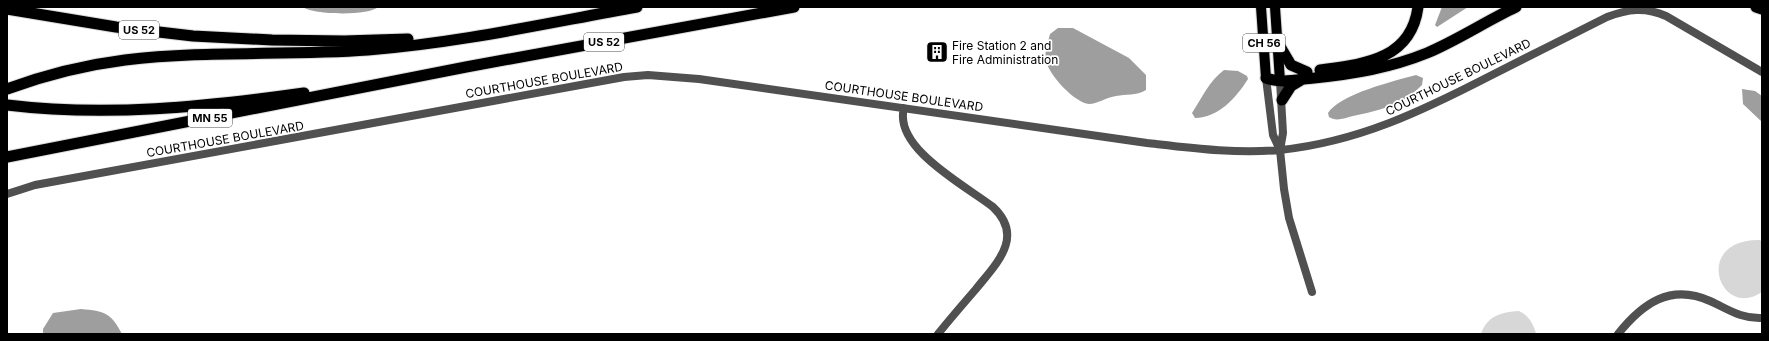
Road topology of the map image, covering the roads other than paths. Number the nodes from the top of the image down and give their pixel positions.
1 (637, 7) edge
2 (794, 7) edge
3 (1261, 7) edge
4 (1275, 7) edge
5 (1418, 7) edge
6 (1516, 7) edge
7 (1756, 7) edge
8 (7, 9) edge
9 (1762, 9) edge
10 (512, 30) junction
11 (1278, 43) junction
12 (1762, 72) edge
13 (1306, 75) junction
14 (1280, 77) junction
15 (413, 78) junction
16 (1266, 78) junction
17 (7, 89) edge
18 (1282, 100) junction
19 (7, 105) edge
20 (904, 108) junction
21 (1280, 150) junction
22 (7, 157) edge
23 (7, 194) edge
24 (1312, 292) dead end
25 (1762, 318) edge
26 (938, 334) edge
27 (1618, 334) edge

1 - 10 highway, US 52
2 - 15 highway, US 52
3 - 16 main road, CH 56
4 - 11 main road, CH 56
5 - 13 highway
6 - 13 highway
7 - 9 highway
8 - 10 highway, US 52
10 - 17 highway
11 - 13 highway
11 - 14 main road, CH 56
12 - 21 street, COURTHOUSE BOULEVARD
13 - 14 highway
13 - 18 highway
14 - 16 highway
14 - 18 street
15 - 19 highway, US 52
15 - 22 highway, MN 55
16 - 21 street
18 - 21 street
20 - 21 street, COURTHOUSE BOULEVARD
20 - 23 street, COURTHOUSE BOULEVARD
20 - 26 street
21 - 24 street
25 - 27 street

